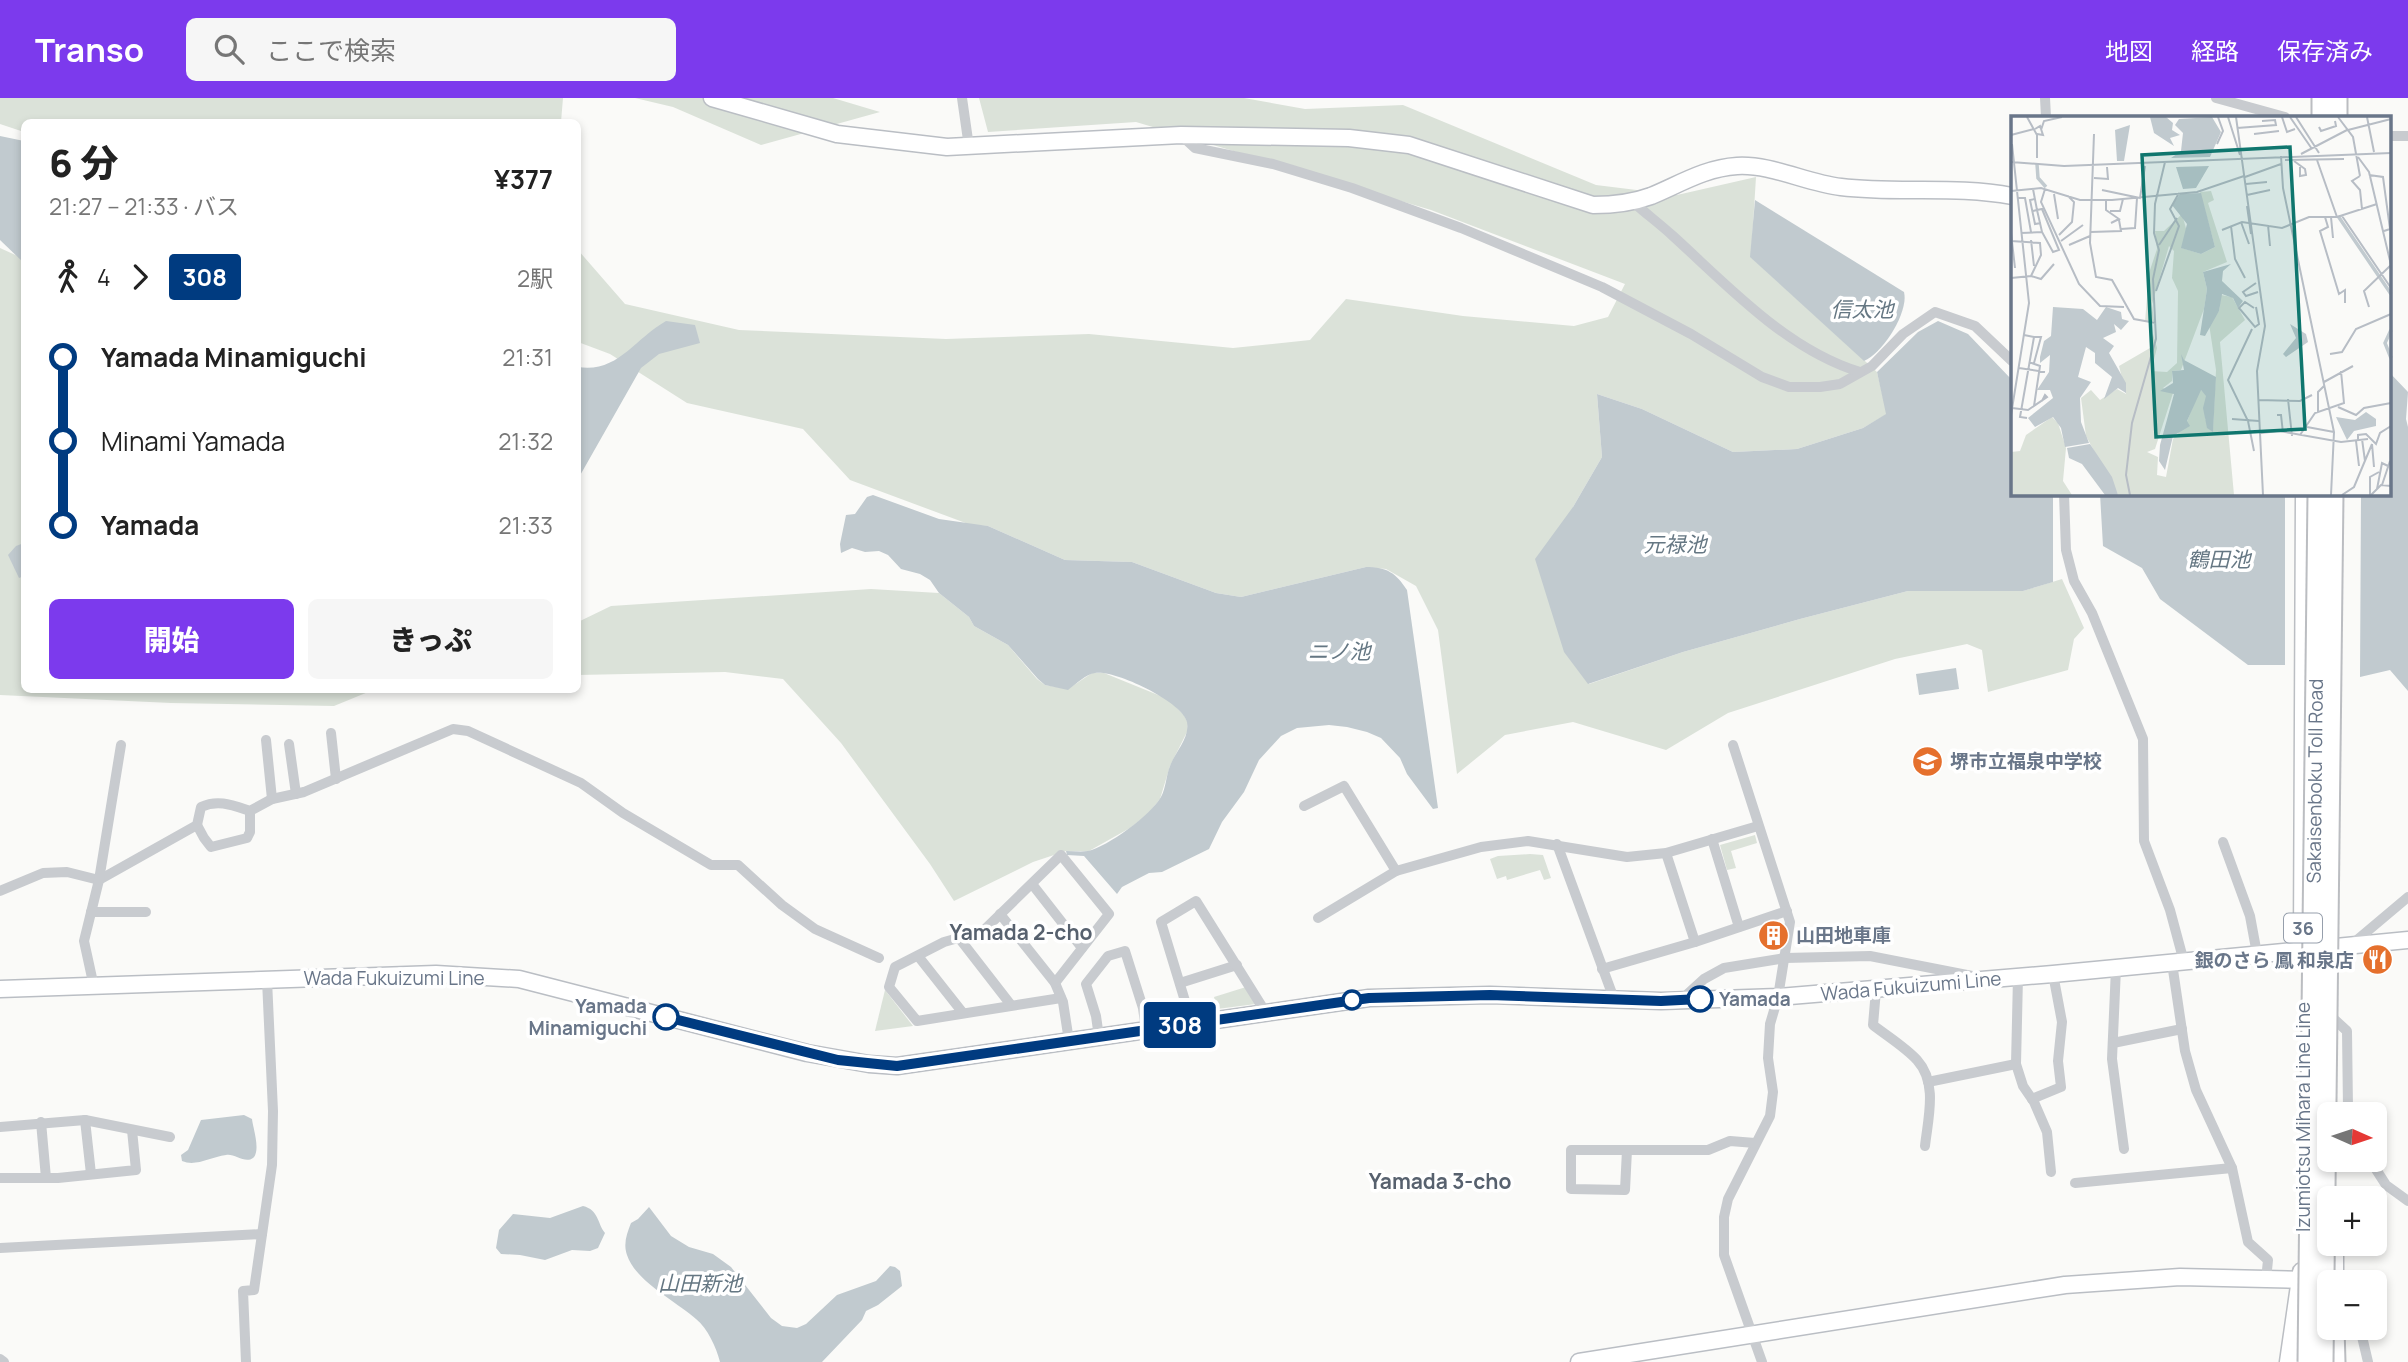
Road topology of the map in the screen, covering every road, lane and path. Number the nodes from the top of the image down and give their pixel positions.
1 (712, 98) edge
2 (962, 98) edge
3 (2045, 98) edge
4 (2216, 98) edge
5 (2313, 98) edge
6 (2322, 98) edge
7 (2337, 98) edge
8 (2347, 98) edge
9 (2046, 116) edge
10 (2281, 116) edge
11 (2312, 116) edge
12 (2322, 116) edge
13 (2337, 116) edge
14 (2346, 116) edge
15 (1181, 135) junction
16 (2390, 136) edge
17 (2408, 136) edge
18 (969, 147) junction
19 (2011, 196) edge
20 (1632, 201) junction
21 (2011, 360) edge
22 (1860, 372) junction
23 (2064, 495) edge
24 (2305, 495) edge
25 (2318, 495) edge
26 (2333, 495) edge
27 (2342, 495) edge
28 (331, 733) dead end
29 (266, 740) dead end
30 (289, 744) dead end
31 (121, 745) dead end
32 (1733, 745) dead end
33 (336, 779) junction
34 (296, 794) junction
35 (272, 799) junction
36 (1304, 806) dead end
37 (250, 811) junction
38 (197, 825) junction
39 (1758, 826) junction
40 (1712, 839) junction
41 (2223, 842) dead end
42 (1557, 844) junction
43 (1666, 853) junction
44 (1396, 871) junction
45 (100, 880) junction
46 (1032, 884) junction
47 (0, 891) edge
48 (2408, 897) edge
49 (1787, 911) junction
50 (91, 912) junction
51 (146, 912) dead end
52 (1000, 914) junction
53 (1318, 918) dead end
54 (1739, 928) junction
55 (959, 938) junction
56 (2408, 940) edge
57 (1695, 942) junction
58 (2344, 946) junction
59 (1082, 948) junction
60 (2303, 950) junction
61 (2256, 954) junction
62 (918, 956) junction
63 (879, 958) dead end
64 (1785, 958) junction
65 (2178, 962) junction
66 (1237, 965) junction
67 (2116, 968) junction
68 (1602, 969) junction
69 (2053, 974) junction
70 (2018, 977) junction
71 (1989, 979) junction
72 (267, 980) junction
73 (1055, 983) junction
74 (1180, 983) junction
75 (94, 987) junction
76 (0, 989) edge
77 (1877, 990) junction
78 (1778, 997) junction
79 (1061, 998) junction
80 (1614, 999) junction
81 (1681, 1000) junction
82 (1012, 1005) junction
83 (963, 1013) junction
84 (1266, 1013) junction
85 (2335, 1020) junction
86 (1192, 1024) junction
87 (2182, 1029) junction
88 (1146, 1030) junction
89 (1099, 1037) junction
90 (1069, 1041) junction
91 (2113, 1043) junction
92 (2016, 1064) junction
93 (1928, 1082) junction
94 (2032, 1100) junction
95 (2334, 1102) edge
96 (2348, 1102) edge
97 (85, 1119) junction
98 (41, 1122) junction
99 (0, 1127) edge
100 (132, 1130) junction
101 (170, 1137) dead end
102 (1755, 1143) junction
103 (1925, 1146) dead end
104 (2124, 1149) dead end
105 (1627, 1150) junction
106 (2232, 1168) junction
107 (2051, 1172) dead end
108 (2378, 1172) edge
109 (91, 1174) junction
110 (0, 1178) edge
111 (46, 1178) junction
112 (2075, 1183) dead end
113 (2408, 1201) edge
114 (262, 1234) junction
115 (0, 1248) edge
116 (2266, 1280) junction
117 (2302, 1281) junction
118 (2317, 1281) edge
119 (1751, 1334) junction
120 (2334, 1340) edge
121 (2341, 1340) edge
122 (2363, 1340) edge
123 (246, 1362) edge
124 (1579, 1362) edge
125 (1762, 1362) edge
126 (2289, 1362) edge
127 (2298, 1362) edge
128 (2308, 1362) edge
129 (2323, 1362) edge
130 (2335, 1362) edge
131 (2343, 1362) edge
132 (2368, 1362) edge

1 - 18 main road
2 - 18 street
3 - 9 street
4 - 10 street
5 - 11 main road
6 - 12 highway
7 - 13 highway
8 - 14 main road
15 - 18 main road
15 - 20 main road
15 - 22 street
16 - 17 street
19 - 20 main road
20 - 22 street
21 - 22 street
23 - 65 street
24 - 60 main road, Izumiotsu Mihara Line Line / 36
25 - 128 highway, Sakaisenboku Toll Road, bridge
26 - 129 highway, Sakaisenboku Toll Road, bridge
27 - 58 main road, Izumiotsu Mihara Line Line / 36
28 - 33 street
29 - 35 street
30 - 34 street
31 - 45 street
32 - 39 street
33 - 34 street
33 - 63 street
34 - 35 street
35 - 37 street
36 - 44 street
37 - 38 street
37 - 38 street
38 - 45 street
39 - 40 street
39 - 49 street
40 - 43 street
40 - 54 street
41 - 61 street
42 - 43 street
42 - 44 street
42 - 68 street
43 - 57 street
44 - 53 street
45 - 47 street
45 - 50 street
46 - 52 street
46 - 59 street
46 - 59 street
48 - 58 street
49 - 54 street
49 - 64 street
50 - 51 street
50 - 75 street
52 - 55 street
52 - 73 street
54 - 57 street
55 - 62 street
55 - 82 street
56 - 58 main road, Wada Fukuizumi Line
57 - 68 street
58 - 60 main road, Wada Fukuizumi Line
58 - 85 main road, Izumiotsu Mihara Line Line / 36
59 - 73 street
60 - 61 main road, Wada Fukuizumi Line
60 - 117 main road, Izumiotsu Mihara Line Line / 36
61 - 65 main road, Wada Fukuizumi Line
62 - 83 street
62 - 83 street
64 - 71 street
64 - 78 street
64 - 81 street
65 - 67 main road, Wada Fukuizumi Line
65 - 87 street
66 - 74 street
66 - 74 street
66 - 84 street
67 - 69 main road, Wada Fukuizumi Line
67 - 91 street
68 - 80 street
69 - 70 main road, Wada Fukuizumi Line
69 - 94 street
70 - 71 main road, Wada Fukuizumi Line
70 - 92 street
71 - 77 main road, Wada Fukuizumi Line
72 - 75 main road, Wada Fukuizumi Line
72 - 90 main road, Wada Fukuizumi Line
72 - 114 street
73 - 79 street
74 - 86 street
75 - 76 main road, Wada Fukuizumi Line
77 - 78 main road, Wada Fukuizumi Line
77 - 93 street
78 - 81 main road, Wada Fukuizumi Line
78 - 102 street
79 - 82 street
79 - 90 street
80 - 81 main road, Wada Fukuizumi Line
80 - 84 main road, Wada Fukuizumi Line
82 - 83 street
84 - 86 main road, Wada Fukuizumi Line
85 - 95 main road, Izumiotsu Mihara Line Line / 36
85 - 96 street
86 - 88 main road, Wada Fukuizumi Line
87 - 91 street
87 - 106 street
88 - 89 main road, Wada Fukuizumi Line
88 - 89 street
89 - 90 main road, Wada Fukuizumi Line
91 - 104 street
92 - 93 street
92 - 94 street
93 - 103 street
94 - 107 street
97 - 98 street
97 - 100 street
97 - 109 street
98 - 99 street
98 - 111 street
100 - 101 street
100 - 109 street
102 - 105 street
102 - 119 street
105 - 105 street
106 - 112 street
106 - 116 street
108 - 113 street
109 - 111 street
110 - 111 street
114 - 115 street
114 - 123 street
116 - 117 main road
116 - 119 main road
117 - 118 main road
117 - 126 main road, Izumiotsu Mihara Line Line / 36
117 - 127 highway
119 - 124 main road
119 - 125 street
120 - 130 highway
121 - 131 main road
122 - 132 street

